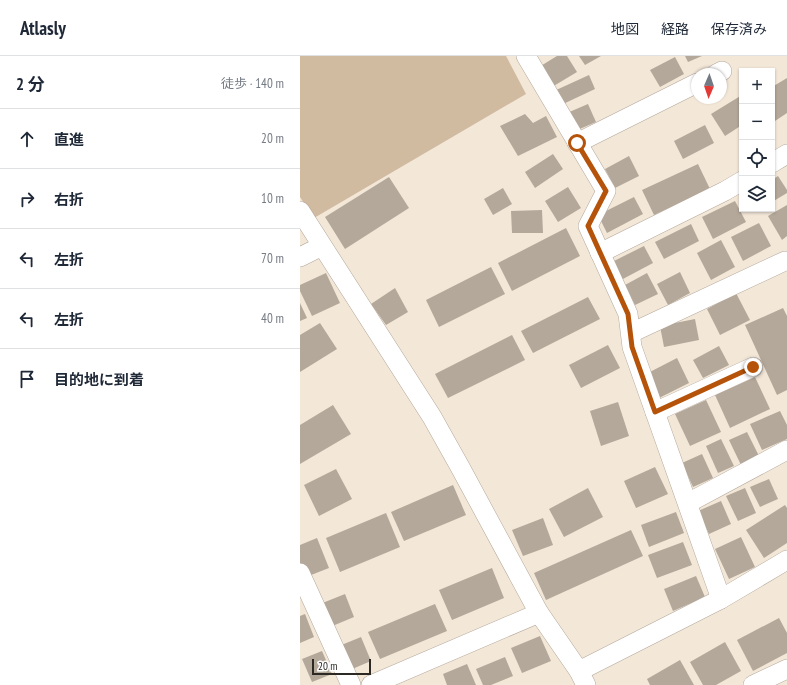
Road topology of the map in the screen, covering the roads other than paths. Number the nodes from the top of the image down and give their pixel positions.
1 (526, 56) edge
2 (691, 87) edge
3 (577, 143) junction
4 (787, 154) edge
5 (775, 161) edge
6 (739, 183) edge
7 (300, 211) edge
8 (322, 246) junction
9 (600, 253) junction
10 (300, 257) edge
11 (785, 261) dead end
12 (631, 333) junction
13 (753, 367) dead end
14 (655, 412) junction
15 (787, 450) edge
16 (688, 503) junction
17 (787, 560) edge
18 (300, 573) edge
19 (721, 599) junction
20 (538, 614) junction
21 (787, 669) edge
22 (583, 678) edge
23 (351, 685) edge
24 (372, 685) edge
25 (752, 685) edge

1 - 3 street
2 - 3 street
3 - 9 street
4 - 5 street
6 - 9 street
7 - 8 street
8 - 10 street
8 - 20 street
9 - 12 street
11 - 12 street
12 - 14 street
13 - 14 street
14 - 16 street
15 - 16 street
16 - 19 street
17 - 19 street
18 - 23 street
19 - 22 street
20 - 22 street
20 - 24 street
21 - 25 street

